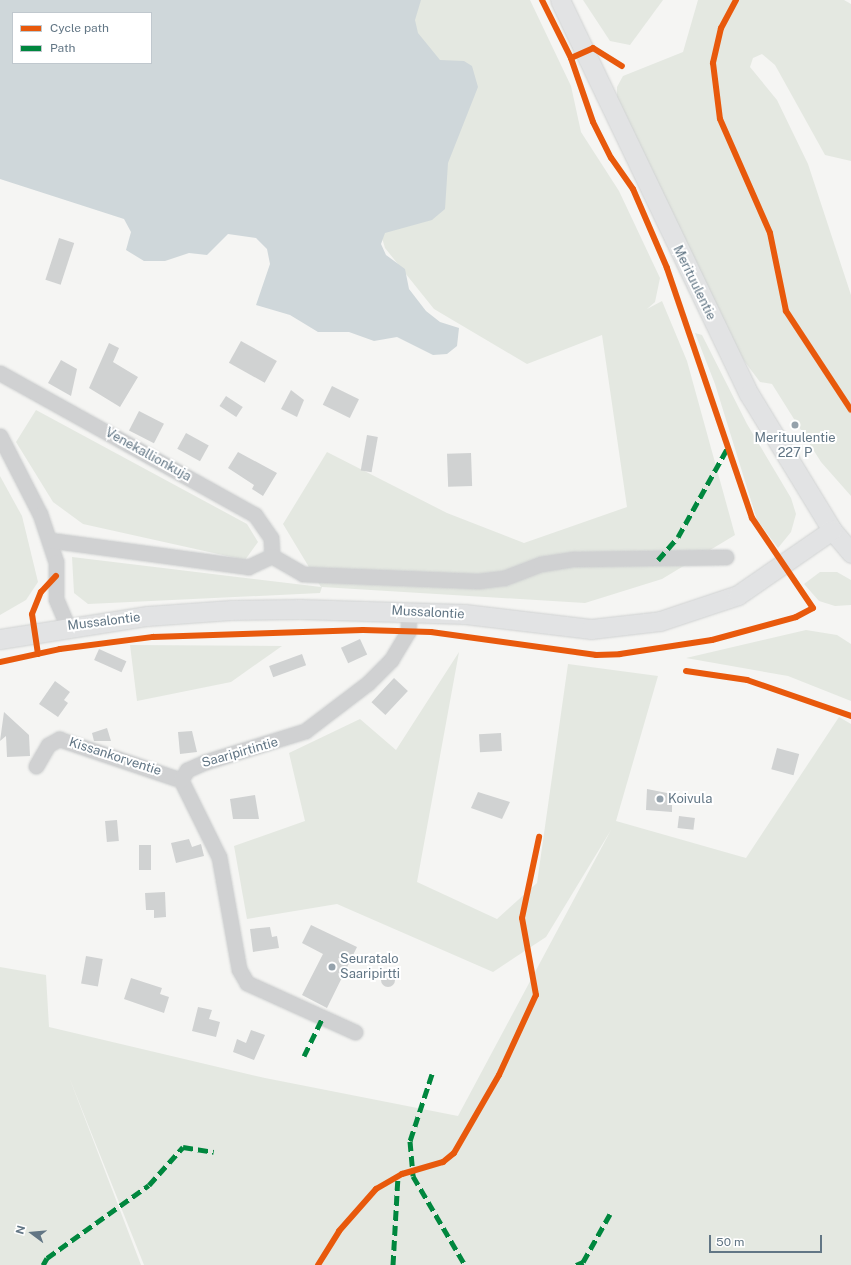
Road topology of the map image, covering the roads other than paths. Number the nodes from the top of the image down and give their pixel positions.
1 (560, 0) edge
2 (0, 373) edge
3 (0, 436) edge
4 (832, 530) junction
5 (49, 540) junction
6 (851, 553) edge
7 (272, 556) junction
8 (726, 557) dead end
9 (409, 611) junction
10 (68, 627) junction
11 (0, 639) edge
12 (36, 766) dead end
13 (182, 780) junction
14 (355, 1032) dead end

1 - 4 main road, Merituulentie
2 - 7 street, Venekallionkuja
3 - 5 street
4 - 6 main road, Merituulentie
4 - 9 main road, Mussalontie
5 - 7 street
5 - 10 street
7 - 8 street
9 - 10 main road, Mussalontie
9 - 13 street, Saaripirtintie
10 - 11 main road, Mussalontie
12 - 13 street, Kissankorventie
13 - 14 street

